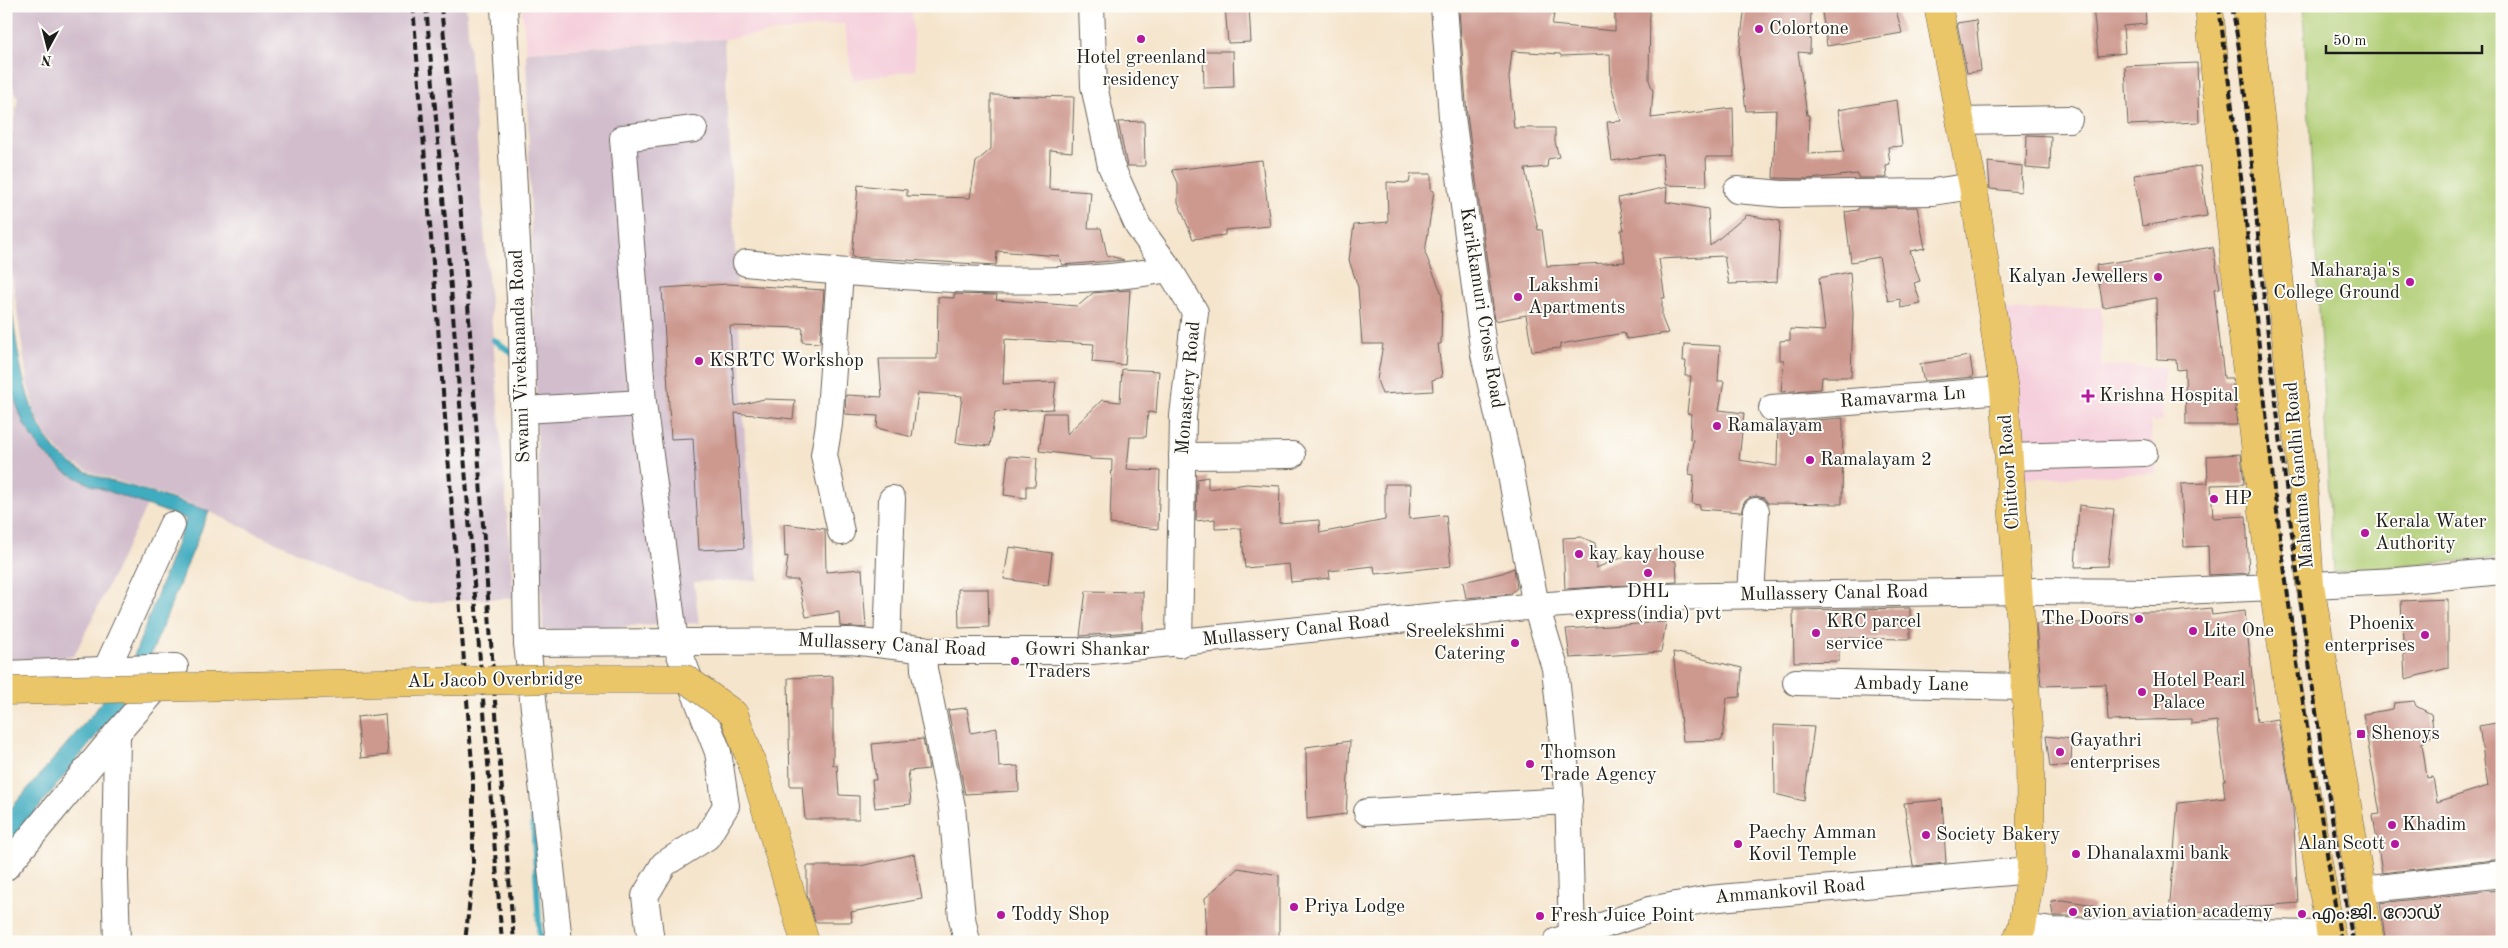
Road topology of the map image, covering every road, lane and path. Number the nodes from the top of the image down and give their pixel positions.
1 (504, 6) edge
2 (1091, 6) edge
3 (1444, 6) edge
4 (1938, 6) edge
5 (2209, 6) edge
6 (2247, 6) edge
7 (2069, 119) dead end
8 (1960, 122) junction
9 (694, 129) dead end
10 (1973, 186) junction
11 (1737, 190) dead end
12 (746, 263) dead end
13 (1169, 269) junction
14 (840, 273) junction
15 (2248, 373) junction
16 (2290, 374) junction
17 (2004, 390) junction
18 (643, 402) junction
19 (1772, 408) dead end
20 (524, 410) junction
21 (2144, 453) dead end
22 (1292, 455) dead end
23 (1182, 456) junction
24 (2009, 457) junction
25 (892, 499) dead end
26 (1756, 511) dead end
27 (172, 525) dead end
28 (841, 532) dead end
29 (2502, 571) edge
30 (2310, 584) junction
31 (2274, 587) junction
32 (2019, 591) junction
33 (1752, 595) junction
34 (1536, 606) junction
35 (527, 642) junction
36 (675, 642) junction
37 (1179, 644) junction
38 (887, 645) junction
39 (923, 649) junction
40 (110, 670) junction
41 (6, 674) edge
42 (1796, 682) dead end
43 (2026, 687) junction
44 (6, 691) edge
45 (117, 733) junction
46 (1569, 801) junction
47 (1367, 812) dead end
48 (6, 867) edge
49 (2031, 870) junction
50 (2502, 874) edge
51 (2362, 890) junction
52 (2019, 934) edge
53 (2331, 938) edge
54 (1563, 939) edge
55 (117, 942) edge
56 (559, 942) edge
57 (651, 942) edge
58 (805, 942) edge
59 (966, 942) edge
60 (2370, 942) edge

1 - 20 street, Swami Vivekananda Road
2 - 13 street, Monastery Road
3 - 34 street, Karikkamuri Cross Road
4 - 8 main road, Chittoor Road
5 - 15 main road, Mahatma Gandhi Road
6 - 16 main road, Mahatma Gandhi Road
7 - 8 street
8 - 10 main road, Chittoor Road
9 - 18 street
10 - 11 street
10 - 17 main road, Chittoor Road
12 - 14 street
13 - 14 street
13 - 23 street, Monastery Road
14 - 28 street
15 - 16 main road
15 - 31 main road, Mahatma Gandhi Road
16 - 30 main road, Mahatma Gandhi Road
17 - 19 street, Ramavarma Ln
17 - 24 main road, Chittoor Road
18 - 20 street
18 - 36 street
20 - 35 street, Swami Vivekananda Road
21 - 24 street
22 - 23 street
23 - 37 street, Monastery Road
24 - 32 main road, Chittoor Road
25 - 38 street
26 - 33 street
27 - 40 street
29 - 30 street
30 - 51 main road, Mahatma Gandhi Road
31 - 32 street, Mullassery Canal Road
31 - 53 main road, Mahatma Gandhi Road
32 - 33 street, Mullassery Canal Road
32 - 43 main road, Chittoor Road
33 - 34 street, Mullassery Canal Road
34 - 37 street, Mullassery Canal Road
34 - 46 street, Karikkamuri Cross Road
35 - 36 street, Mullassery Canal Road
35 - 56 street, Swami Vivekananda Road
36 - 38 street, Mullassery Canal Road
36 - 57 street
37 - 39 street, Mullassery Canal Road
38 - 39 street, Mullassery Canal Road
39 - 59 street
40 - 41 street
40 - 45 street
42 - 43 street, Ambady Lane
43 - 49 main road, Chittoor Road
44 - 58 main road, AL Jacob Overbridge, bridge
45 - 48 street
45 - 55 street
46 - 47 street
46 - 54 street, Karikkamuri Cross Road
49 - 52 main road, Chittoor Road
49 - 54 street, Ammankovil Road
50 - 51 street
51 - 60 main road, Mahatma Gandhi Road
52 - 53 street

